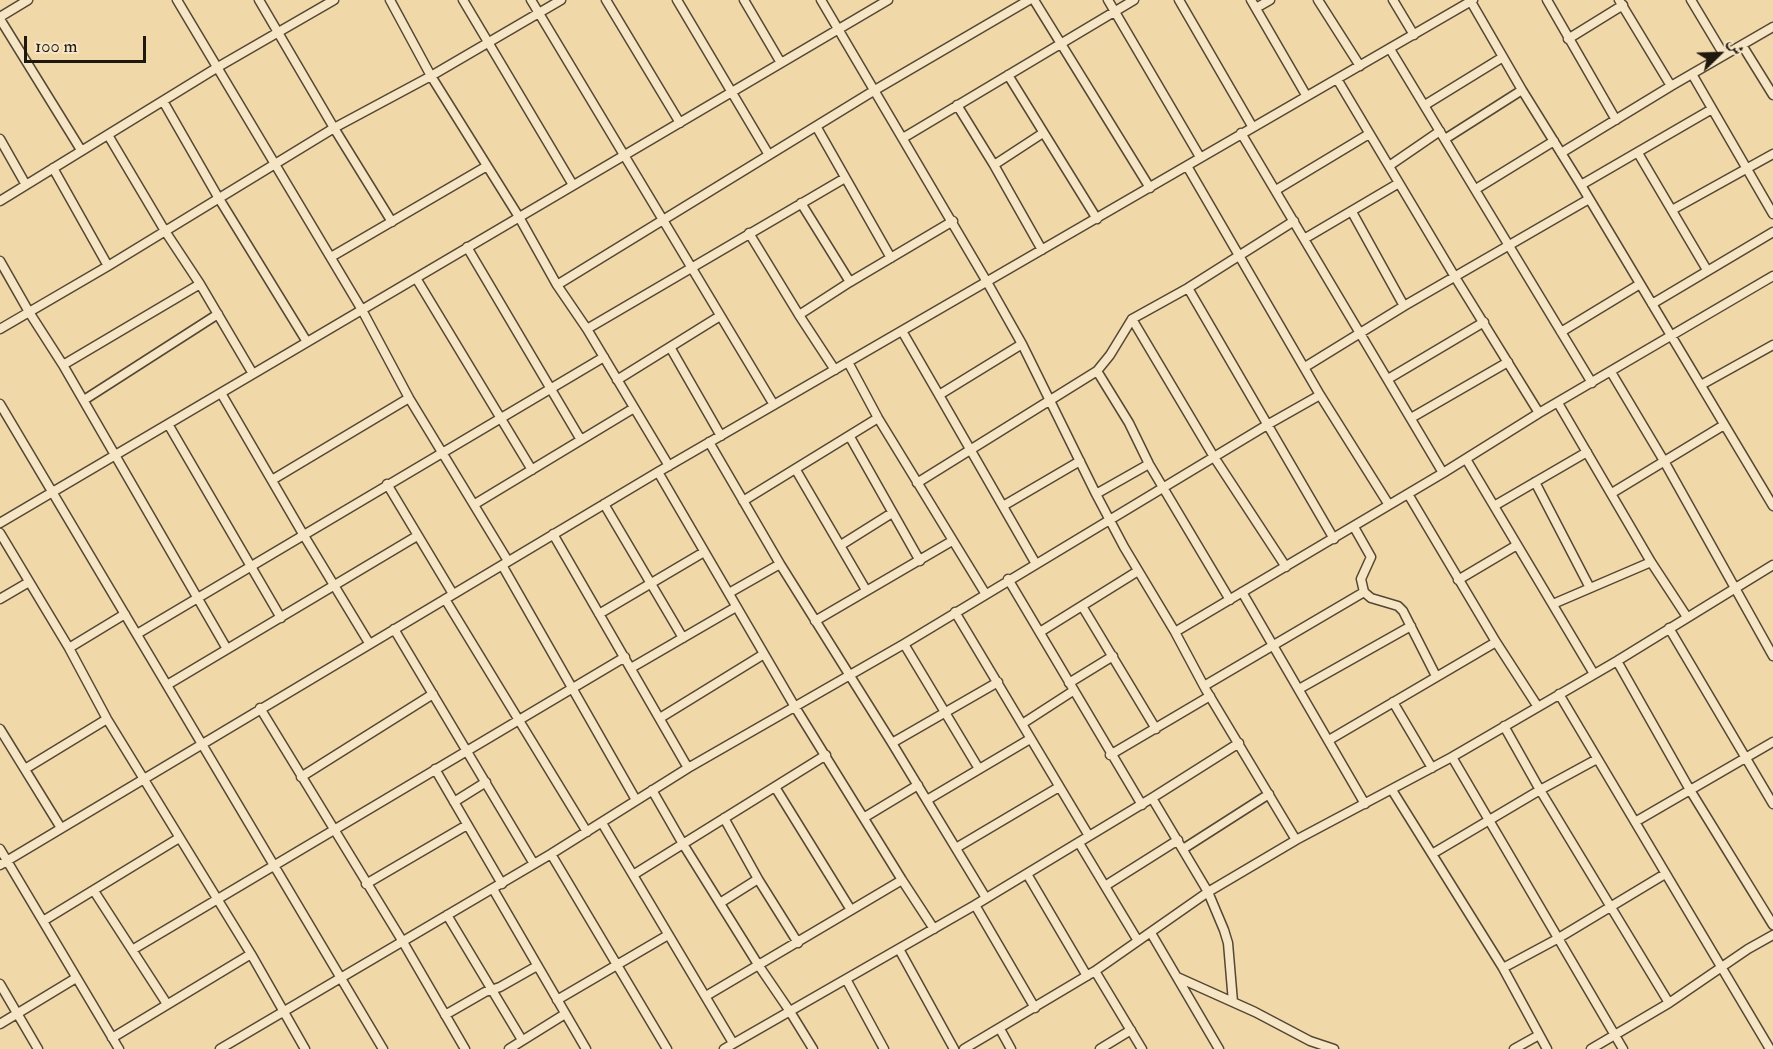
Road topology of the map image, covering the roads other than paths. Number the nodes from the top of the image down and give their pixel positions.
1 (28, 0) edge
2 (177, 0) edge
3 (259, 0) edge
4 (334, 0) edge
5 (390, 0) edge
6 (463, 0) edge
7 (531, 0) edge
8 (561, 0) edge
9 (606, 0) edge
10 (677, 0) edge
11 (744, 0) edge
12 (821, 0) edge
13 (888, 0) edge
14 (1031, 0) edge
15 (1108, 0) edge
16 (1134, 0) edge
17 (1179, 0) edge
18 (1270, 0) edge
19 (1318, 0) edge
20 (1393, 0) edge
21 (1471, 0) edge
22 (1547, 0) edge
23 (1694, 1) edge
24 (1621, 3) edge
25 (1253, 4) edge
26 (1114, 11) junction
27 (539, 13) junction
28 (0, 18) edge
29 (1773, 27) edge
30 (838, 29) junction
31 (277, 32) junction
32 (1414, 34) junction
33 (1568, 39) junction
34 (489, 43) junction
35 (1060, 44) junction
36 (1742, 45) junction
37 (1390, 49) junction
38 (1724, 55) junction
39 (1503, 57) junction
40 (781, 63) junction
41 (1360, 66) junction
42 (218, 67) junction
43 (1692, 74) junction
44 (1008, 75) junction
45 (431, 76) junction
46 (1337, 79) junction
47 (1671, 86) junction
48 (875, 90) junction
49 (1522, 90) junction
50 (731, 92) junction
51 (1306, 95) junction
52 (1773, 95) edge
53 (164, 101) junction
54 (957, 105) junction
55 (1425, 105) junction
56 (1712, 109) junction
57 (1616, 120) junction
58 (680, 123) junction
59 (816, 126) junction
60 (1252, 126) junction
61 (334, 128) junction
62 (1043, 133) junction
63 (1241, 133) junction
64 (1369, 134) junction
65 (108, 135) junction
66 (1442, 135) junction
67 (903, 138) junction
68 (0, 139) edge
69 (1554, 141) junction
70 (81, 150) junction
71 (1561, 153) junction
72 (1638, 153) junction
73 (1773, 153) edge
74 (626, 154) junction
75 (769, 155) junction
76 (1200, 157) junction
77 (274, 165) junction
78 (994, 165) junction
79 (487, 166) junction
80 (1187, 166) junction
81 (1389, 166) junction
82 (53, 168) junction
83 (1746, 168) junction
84 (844, 178) junction
85 (1399, 183) junction
86 (26, 185) junction
87 (1581, 185) junction
88 (573, 186) junction
89 (1150, 188) junction
90 (1476, 189) junction
91 (1276, 190) junction
92 (218, 197) junction
93 (1589, 199) junction
94 (0, 201) edge
95 (801, 203) junction
96 (1672, 210) junction
97 (1352, 212) junction
98 (1773, 214) edge
99 (519, 217) junction
100 (664, 219) junction
101 (1097, 219) junction
102 (1294, 221) junction
103 (392, 222) junction
104 (953, 222) junction
105 (165, 231) junction
106 (1773, 232) edge
107 (749, 233) junction
108 (1304, 239) junction
109 (1508, 246) junction
110 (466, 247) junction
111 (1042, 250) junction
112 (1240, 255) junction
113 (331, 257) junction
114 (891, 258) junction
115 (0, 261) edge
116 (108, 266) junction
117 (692, 267) junction
118 (1707, 270) junction
119 (1773, 276) edge
120 (1455, 277) junction
121 (416, 278) junction
122 (850, 282) junction
123 (987, 282) junction
124 (200, 284) junction
125 (557, 285) junction
126 (1640, 285) junction
127 (1188, 288) junction
128 (1652, 304) junction
129 (1404, 306) junction
130 (362, 310) junction
131 (29, 312) junction
132 (218, 314) junction
133 (799, 315) junction
134 (720, 316) junction
135 (1132, 319) junction
136 (1484, 322) junction
137 (0, 329) edge
138 (587, 329) junction
139 (902, 331) junction
140 (1361, 332) junction
141 (1561, 332) junction
142 (1671, 335) junction
143 (307, 342) junction
144 (1022, 344) junction
145 (670, 347) junction
146 (1772, 349) edge
147 (604, 357) junction
148 (848, 362) junction
149 (1508, 362) junction
150 (63, 365) junction
151 (1305, 367) junction
152 (835, 370) junction
153 (1097, 371) junction
154 (1611, 372) junction
155 (253, 374) junction
156 (1388, 379) junction
157 (617, 380) junction
158 (1592, 382) junction
159 (1701, 385) junction
160 (549, 389) junction
161 (221, 393) junction
162 (939, 395) junction
163 (1320, 395) junction
164 (409, 398) junction
165 (84, 400) junction
166 (1050, 401) junction
167 (1558, 403) junction
168 (0, 404) edge
169 (774, 405) junction
170 (634, 408) junction
171 (1539, 413) junction
172 (500, 418) junction
173 (878, 418) junction
174 (1411, 418) junction
175 (168, 424) junction
176 (1267, 425) junction
177 (1724, 425) junction
178 (720, 436) junction
179 (850, 437) junction
180 (581, 440) junction
181 (709, 442) junction
182 (970, 449) junction
183 (442, 451) junction
184 (1587, 452) junction
185 (115, 455) junction
186 (1214, 457) junction
187 (1466, 459) junction
188 (1080, 460) junction
189 (1664, 461) junction
190 (1149, 464) junction
191 (669, 466) junction
192 (532, 470) junction
193 (796, 470) junction
194 (658, 472) junction
195 (1443, 473) junction
196 (272, 480) junction
197 (1535, 482) junction
198 (917, 483) junction
199 (387, 484) junction
200 (1163, 488) junction
201 (1769, 490) edge
202 (52, 492) junction
203 (1612, 493) junction
204 (1096, 494) junction
205 (1408, 495) junction
206 (743, 501) junction
207 (475, 504) junction
208 (604, 504) junction
209 (1389, 505) junction
210 (1003, 506) junction
211 (1494, 506) junction
212 (1773, 506) edge
213 (892, 513) junction
214 (1110, 520) junction
215 (0, 523) edge
216 (1354, 527) junction
217 (0, 533) edge
218 (303, 534) junction
219 (553, 534) junction
220 (417, 536) junction
221 (1334, 539) junction
222 (952, 541) junction
223 (841, 545) junction
224 (1517, 545) junction
225 (704, 552) junction
226 (920, 561) junction
227 (1651, 562) junction
228 (505, 563) junction
229 (780, 564) junction
230 (1035, 564) junction
231 (1773, 565) edge
232 (251, 566) junction
233 (1286, 567) junction
234 (1138, 571) junction
235 (1008, 579) junction
236 (1458, 580) junction
237 (29, 582) junction
238 (651, 583) junction
239 (335, 586) junction
240 (1590, 588) junction
241 (1734, 588) junction
242 (866, 590) junction
243 (1242, 592) junction
244 (1364, 592) junction
245 (729, 593) junction
246 (985, 593) junction
247 (449, 596) junction
248 (197, 597) junction
249 (0, 599) edge
250 (1230, 600) junction
251 (1552, 604) junction
252 (1082, 606) junction
253 (736, 607) junction
254 (956, 612) junction
255 (125, 614) junction
256 (599, 614) junction
257 (1687, 617) junction
258 (281, 618) junction
259 (815, 621) junction
260 (1411, 626) junction
261 (1669, 628) junction
262 (394, 629) junction
263 (1040, 632) junction
264 (1175, 632) junction
265 (137, 634) junction
266 (683, 638) junction
267 (1496, 642) junction
268 (369, 643) junction
269 (904, 644) junction
270 (1275, 646) junction
271 (69, 648) junction
272 (227, 649) junction
273 (764, 654) junction
274 (1113, 656) junction
275 (1773, 656) edge
276 (625, 657) junction
277 (1617, 661) junction
278 (632, 668) junction
279 (1594, 674) junction
280 (848, 675) junction
281 (1436, 676) junction
282 (998, 682) junction
283 (167, 685) junction
284 (1204, 686) junction
285 (572, 687) junction
286 (1071, 687) junction
287 (1299, 689) junction
288 (433, 694) junction
289 (1559, 694) junction
290 (1210, 696) junction
291 (1393, 702) junction
292 (795, 707) junction
293 (1538, 707) junction
294 (260, 708) junction
295 (944, 713) junction
296 (660, 718) junction
297 (107, 719) junction
298 (519, 720) junction
299 (1022, 724) junction
300 (1504, 726) junction
301 (0, 729) edge
302 (1156, 729) junction
303 (1030, 739) junction
304 (1329, 740) junction
305 (1773, 742) edge
306 (201, 743) junction
307 (892, 743) junction
308 (1239, 743) junction
309 (466, 749) junction
310 (826, 755) junction
311 (1110, 755) junction
312 (1452, 757) junction
313 (1745, 758) junction
314 (1597, 759) junction
315 (435, 768) junction
316 (688, 768) junction
317 (1432, 768) junction
318 (25, 769) junction
319 (979, 769) junction
320 (301, 777) junction
321 (143, 778) junction
322 (486, 782) junction
323 (918, 785) junction
324 (775, 787) junction
325 (1059, 787) junction
326 (652, 790) junction
327 (1392, 790) junction
328 (1540, 790) junction
329 (1690, 790) junction
330 (1269, 794) junction
331 (1152, 798) junction
332 (636, 800) junction
333 (927, 800) junction
334 (454, 802) junction
335 (1365, 804) junction
336 (1773, 804) edge
337 (1142, 805) junction
338 (865, 817) junction
339 (724, 818) junction
340 (1489, 821) junction
341 (1635, 822) junction
342 (602, 823) junction
343 (467, 825) junction
344 (61, 828) junction
345 (334, 830) junction
346 (587, 832) junction
347 (1089, 836) junction
348 (179, 838) junction
349 (1178, 840) junction
350 (1296, 840) junction
351 (1079, 843) junction
352 (683, 844) junction
353 (956, 848) junction
354 (0, 849) edge
355 (1183, 849) junction
356 (551, 854) junction
357 (1432, 854) junction
358 (3, 863) edge
359 (534, 864) junction
360 (273, 865) junction
361 (1027, 874) junction
362 (1665, 874) junction
363 (633, 875) junction
364 (758, 879) junction
365 (902, 880) junction
366 (366, 884) junction
367 (502, 884) junction
368 (1105, 886) junction
369 (493, 889) junction
370 (94, 891) junction
371 (1208, 892) junction
372 (986, 898) junction
373 (217, 899) junction
374 (720, 903) junction
375 (975, 905) junction
376 (1610, 906) junction
377 (851, 910) junction
378 (447, 915) junction
379 (43, 921) junction
380 (1773, 926) edge
381 (934, 929) junction
382 (1151, 933) junction
383 (668, 935) junction
384 (1773, 935) edge
385 (1557, 939) junction
386 (1138, 941) junction
387 (403, 942) junction
388 (798, 943) junction
389 (899, 949) junction
390 (132, 950) junction
391 (251, 954) junction
392 (537, 966) junction
393 (616, 966) junction
394 (759, 966) junction
395 (1503, 968) junction
396 (1721, 968) junction
397 (1091, 973) junction
398 (340, 977) junction
399 (1177, 977) junction
400 (76, 978) junction
401 (846, 979) junction
402 (0, 984) edge
403 (492, 989) junction
404 (706, 996) junction
405 (557, 1000) junction
406 (1233, 1002) junction
407 (1669, 1003) junction
408 (167, 1004) junction
409 (1035, 1008) junction
410 (789, 1010) junction
411 (283, 1011) junction
412 (18, 1014) junction
413 (565, 1014) junction
414 (445, 1015) junction
415 (0, 1024) edge
416 (1000, 1029) junction
417 (1131, 1030) junction
418 (1539, 1035) junction
419 (1614, 1035) junction
420 (112, 1038) junction
421 (522, 1040) junction
422 (1310, 1041) junction
423 (733, 1043) junction
424 (38, 1049) edge
425 (119, 1049) edge
426 (220, 1049) edge
427 (305, 1049) edge
428 (383, 1049) edge
429 (465, 1049) edge
430 (509, 1049) edge
431 (586, 1049) edge
432 (667, 1049) edge
433 (724, 1049) edge
434 (813, 1049) edge
435 (884, 1049) edge
436 (954, 1049) edge
437 (964, 1049) edge
438 (1011, 1049) edge
439 (1100, 1049) edge
440 (1142, 1049) edge
441 (1219, 1049) edge
442 (1315, 1049) edge
443 (1334, 1049) edge
444 (1514, 1049) edge
445 (1547, 1049) edge
446 (1591, 1049) edge
447 (1623, 1049) edge
448 (1769, 1049) edge

1 - 28 street
2 - 42 street
3 - 31 street
4 - 31 street
5 - 45 street
6 - 34 street
7 - 27 street
8 - 27 street
9 - 58 street
10 - 50 street
11 - 40 street
12 - 30 street
13 - 30 street
14 - 35 street
14 - 48 street
15 - 26 street
16 - 26 street
17 - 60 street
18 - 25 street
19 - 41 street
20 - 32 street
21 - 32 street
21 - 39 street
22 - 33 street
23 - 38 street
24 - 33 street
24 - 47 street
25 - 51 street
26 - 35 street
26 - 76 street
27 - 34 street
27 - 74 street
28 - 70 street
29 - 36 street
30 - 40 street
30 - 48 street
31 - 42 street
31 - 61 street
32 - 37 street
33 - 57 street
34 - 45 street
34 - 88 street
35 - 44 street
35 - 89 street
36 - 38 street
36 - 52 street
37 - 41 street
37 - 55 street
38 - 43 street
39 - 49 street
39 - 55 street
40 - 50 street
41 - 46 street
42 - 53 street
42 - 77 street
43 - 47 street
43 - 56 street
44 - 54 street
44 - 62 street
45 - 61 street
45 - 79 street
46 - 51 street
46 - 64 street
47 - 57 street
48 - 59 street
48 - 67 street
49 - 66 street
49 - 69 street
50 - 58 street
50 - 75 street
51 - 60 street
53 - 65 street
53 - 92 street
54 - 67 street
54 - 78 street
55 - 66 street
56 - 72 street
56 - 83 street
57 - 71 street
58 - 74 street
59 - 75 street
59 - 84 street
60 - 63 street
61 - 77 street
61 - 103 street
62 - 78 street
62 - 101 street
63 - 76 street
63 - 91 street
64 - 81 street
64 - 91 street
65 - 70 street
65 - 105 street
66 - 81 street
66 - 90 street
67 - 104 street
68 - 86 street
69 - 71 street
69 - 90 street
70 - 82 street
71 - 87 street
72 - 87 street
72 - 96 street
73 - 83 street
74 - 88 street
74 - 100 street
75 - 100 street
76 - 80 street
77 - 92 street
77 - 113 street
78 - 111 street
79 - 99 street
79 - 103 street
80 - 89 street
80 - 112 street
81 - 85 street
82 - 86 street
82 - 116 street
83 - 96 street
83 - 98 street
84 - 95 street
84 - 114 street
85 - 97 street
85 - 120 street
86 - 94 street
87 - 93 street
88 - 99 street
89 - 101 street
90 - 109 street
91 - 102 street
92 - 105 street
92 - 143 street
93 - 109 street
93 - 126 street
95 - 107 street
95 - 122 street
96 - 118 street
97 - 108 street
97 - 129 street
99 - 110 street
99 - 125 street
100 - 117 street
100 - 125 street
101 - 111 street
102 - 108 street
102 - 112 street
103 - 113 street
104 - 114 street
104 - 123 street
105 - 116 street
105 - 124 street
106 - 118 street
107 - 117 street
107 - 133 street
108 - 140 street
109 - 120 street
109 - 141 street
110 - 121 street
110 - 160 street
111 - 123 street
112 - 127 street
112 - 151 street
113 - 130 street
114 - 122 street
115 - 131 street
116 - 131 street
117 - 134 street
117 - 138 street
118 - 128 street
119 - 142 street
120 - 129 street
120 - 136 street
121 - 130 street
121 - 172 street
122 - 133 street
123 - 139 street
123 - 144 street
124 - 132 street
124 - 150 street
125 - 138 street
126 - 128 street
126 - 141 street
127 - 135 street
127 - 176 street
128 - 142 street
129 - 140 street
130 - 143 street
130 - 164 street
131 - 137 street
131 - 150 street
132 - 155 street
132 - 165 street
133 - 152 street
134 - 145 street
134 - 169 street
135 - 153 street
135 - 186 street
136 - 149 street
136 - 156 street
138 - 147 street
139 - 148 street
139 - 162 street
140 - 151 street
140 - 156 street
141 - 158 street
142 - 154 street
142 - 159 street
143 - 155 street
144 - 162 street
144 - 166 street
145 - 157 street
145 - 178 street
146 - 159 street
147 - 157 street
147 - 160 street
148 - 152 street
148 - 173 street
149 - 171 street
149 - 174 street
150 - 165 street
151 - 163 street
152 - 169 street
153 - 166 street
153 - 190 street
154 - 158 street
154 - 189 street
155 - 161 street
156 - 174 street
157 - 170 street
158 - 167 street
159 - 177 street
160 - 172 street
160 - 180 street
161 - 175 street
161 - 196 street
162 - 182 street
163 - 176 street
163 - 209 street
164 - 183 street
164 - 196 street
165 - 185 street
166 - 182 street
166 - 188 street
167 - 171 street
167 - 184 street
168 - 202 street
169 - 178 street
170 - 180 street
170 - 191 street
171 - 187 street
172 - 183 street
172 - 192 street
173 - 179 street
173 - 198 street
174 - 195 street
175 - 185 street
175 - 232 street
176 - 186 street
176 - 221 street
177 - 189 street
177 - 201 street
178 - 181 street
179 - 193 street
179 - 213 street
180 - 192 street
181 - 191 street
181 - 206 street
182 - 198 street
182 - 210 street
183 - 199 street
183 - 207 street
184 - 197 street
184 - 203 street
185 - 202 street
185 - 248 street
186 - 200 street
186 - 233 street
187 - 195 street
187 - 211 street
188 - 204 street
188 - 210 street
189 - 203 street
189 - 241 street
190 - 200 street
190 - 204 street
191 - 194 street
192 - 207 street
193 - 206 street
193 - 223 street
194 - 208 street
194 - 225 street
195 - 205 street
196 - 218 street
197 - 211 street
197 - 240 street
198 - 222 street
199 - 218 street
199 - 220 street
200 - 214 street
200 - 250 street
201 - 212 street
202 - 215 street
202 - 255 street
203 - 227 street
204 - 214 street
205 - 209 street
205 - 236 street
206 - 229 street
207 - 228 street
208 - 219 street
208 - 238 street
209 - 216 street
210 - 230 street
211 - 224 street
213 - 223 street
213 - 226 street
214 - 230 street
214 - 234 street
216 - 221 street
216 - 244 street
217 - 237 street
218 - 232 street
218 - 239 street
219 - 228 street
219 - 256 street
220 - 239 street
220 - 247 street
221 - 233 street
222 - 226 street
222 - 246 street
223 - 242 street
224 - 236 street
224 - 251 street
225 - 238 street
225 - 245 street
226 - 242 street
227 - 240 street
227 - 257 street
228 - 247 street
228 - 285 street
229 - 245 street
229 - 259 street
230 - 235 street
231 - 241 street
232 - 248 street
232 - 258 street
233 - 243 street
234 - 252 street
234 - 264 street
235 - 246 street
235 - 263 street
236 - 267 street
237 - 249 street
237 - 271 street
238 - 256 street
238 - 266 street
239 - 258 street
239 - 268 street
240 - 251 street
241 - 257 street
241 - 275 street
242 - 259 street
243 - 250 street
243 - 270 street
244 - 260 street
244 - 270 street
245 - 253 street
246 - 254 street
247 - 262 street
247 - 298 street
248 - 265 street
248 - 272 street
250 - 264 street
251 - 279 street
252 - 263 street
252 - 274 street
253 - 266 street
253 - 273 street
254 - 269 street
254 - 282 street
255 - 265 street
255 - 271 street
256 - 276 street
257 - 261 street
258 - 272 street
259 - 280 street
260 - 281 street
260 - 287 street
261 - 277 street
261 - 313 street
262 - 268 street
262 - 288 street
263 - 286 street
264 - 284 street
265 - 283 street
266 - 278 street
267 - 281 street
267 - 293 street
268 - 294 street
269 - 280 street
269 - 295 street
270 - 284 street
270 - 287 street
271 - 297 street
272 - 283 street
273 - 292 street
273 - 296 street
274 - 286 street
274 - 302 street
276 - 278 street
276 - 285 street
277 - 279 street
277 - 329 street
278 - 296 street
279 - 289 street
280 - 292 street
280 - 307 street
281 - 291 street
282 - 295 street
282 - 299 street
283 - 306 street
284 - 290 street
285 - 298 street
285 - 332 street
286 - 299 street
286 - 311 street
287 - 304 street
288 - 309 street
288 - 320 street
289 - 293 street
289 - 314 street
290 - 302 street
290 - 308 street
291 - 304 street
291 - 317 street
292 - 310 street
292 - 316 street
293 - 300 street
294 - 306 street
294 - 320 street
295 - 307 street
295 - 319 street
296 - 316 street
297 - 318 street
297 - 321 street
298 - 309 street
298 - 346 street
299 - 303 street
300 - 312 street
300 - 328 street
301 - 318 street
302 - 311 street
303 - 319 street
303 - 325 street
304 - 335 street
305 - 313 street
306 - 321 street
306 - 360 street
307 - 323 street
308 - 330 street
308 - 331 street
309 - 315 street
309 - 322 street
310 - 324 street
310 - 338 street
311 - 337 street
312 - 317 street
312 - 340 street
313 - 329 street
313 - 336 street
314 - 328 street
314 - 341 street
315 - 334 street
315 - 345 street
316 - 326 street
317 - 327 street
318 - 344 street
319 - 333 street
320 - 345 street
321 - 344 street
321 - 348 street
322 - 334 street
322 - 359 street
323 - 333 street
323 - 338 street
324 - 339 street
324 - 377 street
325 - 347 street
325 - 353 street
326 - 332 street
326 - 352 street
327 - 335 street
327 - 357 street
328 - 340 street
328 - 376 street
329 - 341 street
329 - 380 street
330 - 350 street
330 - 355 street
331 - 337 street
331 - 349 street
332 - 342 street
333 - 353 street
334 - 343 street
335 - 350 street
337 - 347 street
338 - 365 street
339 - 352 street
339 - 364 street
340 - 357 street
340 - 385 street
341 - 362 street
342 - 346 street
342 - 363 street
343 - 366 street
343 - 367 street
344 - 358 street
345 - 360 street
345 - 366 street
346 - 356 street
347 - 351 street
348 - 370 street
348 - 373 street
349 - 355 street
349 - 368 street
350 - 371 street
351 - 361 street
351 - 368 street
352 - 363 street
352 - 374 street
353 - 372 street
354 - 358 street
355 - 371 street
356 - 359 street
356 - 393 street
357 - 395 street
358 - 379 street
359 - 367 street
360 - 373 street
360 - 398 street
361 - 372 street
361 - 397 street
362 - 376 street
362 - 396 street
363 - 383 street
364 - 374 street
364 - 388 street
365 - 377 street
365 - 381 street
366 - 387 street
367 - 369 street
368 - 386 street
369 - 378 street
369 - 392 street
370 - 379 street
370 - 390 street
371 - 382 street
371 - 406 street
372 - 375 street
373 - 390 street
373 - 391 street
374 - 394 street
375 - 381 street
375 - 409 street
376 - 385 street
376 - 407 street
377 - 388 street
378 - 387 street
378 - 403 street
379 - 400 street
381 - 389 street
382 - 386 street
382 - 399 street
383 - 393 street
383 - 404 street
384 - 396 street
385 - 395 street
385 - 419 street
386 - 397 street
387 - 398 street
387 - 414 street
388 - 394 street
389 - 401 street
389 - 436 street
390 - 408 street
391 - 408 street
391 - 411 street
392 - 403 street
392 - 405 street
393 - 405 street
393 - 432 street
394 - 404 street
394 - 410 street
395 - 418 street
396 - 407 street
396 - 448 street
397 - 409 street
397 - 417 street
398 - 411 street
398 - 428 street
399 - 406 street
399 - 441 street
400 - 412 street
400 - 420 street
401 - 410 street
401 - 435 street
402 - 412 street
403 - 414 street
403 - 421 street
404 - 423 street
405 - 413 street
406 - 422 street
407 - 419 street
408 - 420 street
409 - 416 street
410 - 423 street
410 - 434 street
411 - 426 street
411 - 427 street
412 - 415 street
412 - 424 street
413 - 421 street
413 - 431 street
414 - 429 street
416 - 437 street
416 - 438 street
417 - 439 street
417 - 440 street
418 - 444 street
418 - 445 street
419 - 446 street
419 - 447 street
420 - 425 street
421 - 430 street
422 - 442 street
422 - 443 street
423 - 433 street

